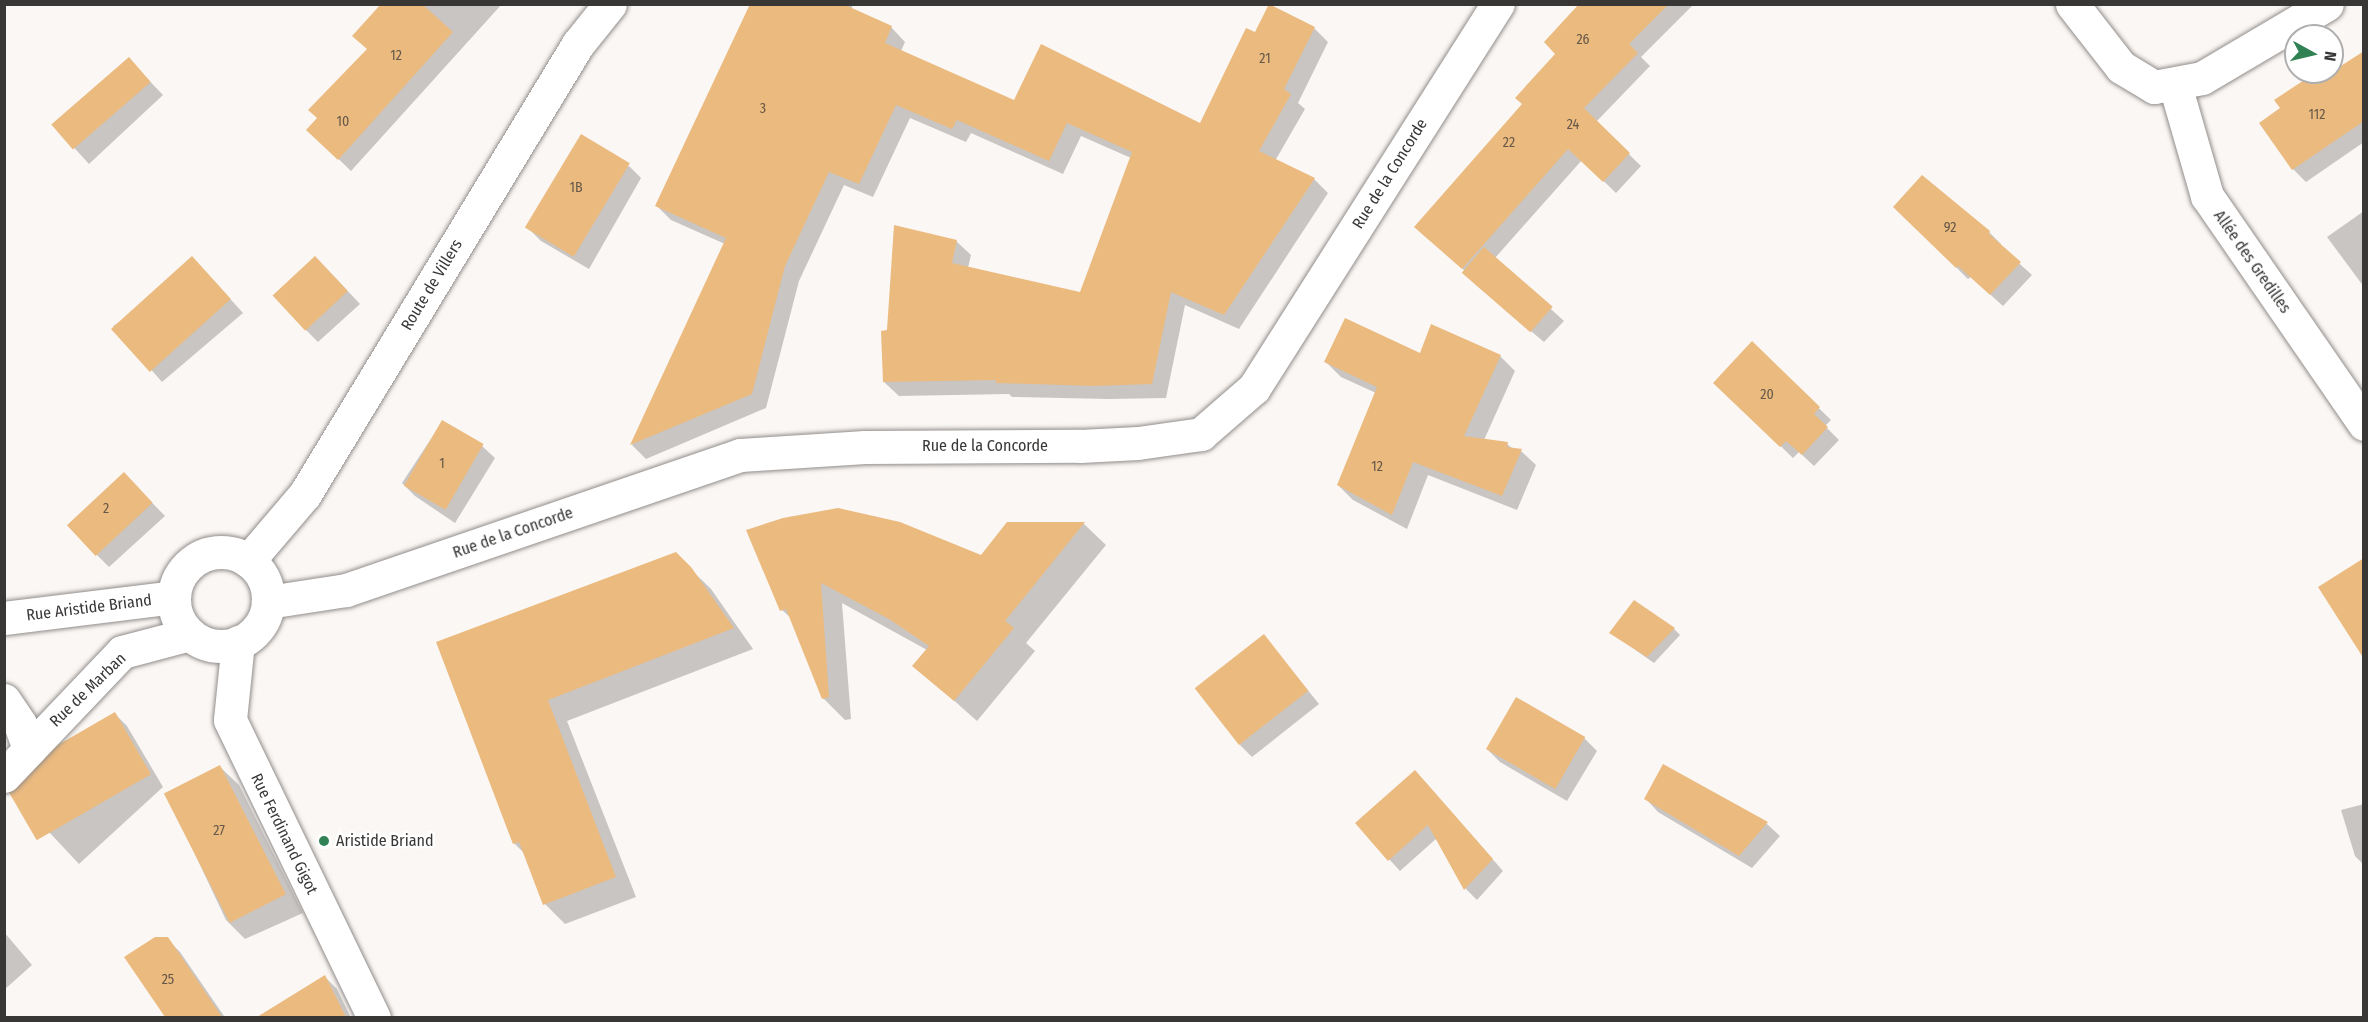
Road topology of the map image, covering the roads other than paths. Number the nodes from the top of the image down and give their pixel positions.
1 (610, 4) edge
2 (1498, 4) edge
3 (2072, 4) edge
4 (2327, 4) edge
5 (2175, 85) junction
6 (2364, 424) edge
7 (248, 561) junction
8 (174, 597) junction
9 (268, 602) junction
10 (4, 618) edge
11 (190, 634) junction
12 (238, 642) junction
13 (4, 700) edge
14 (29, 749) junction
15 (4, 776) edge
16 (374, 1017) edge

1 - 7 street, Route de Villers
2 - 9 street, Rue de la Concorde
3 - 5 street
4 - 5 street
5 - 6 street, Allée des Gredilles
7 - 8 street
7 - 9 street
8 - 10 street, Rue Aristide Briand
8 - 11 street
9 - 12 street
11 - 12 street
11 - 14 street, Rue de Marban
12 - 16 street, Rue Ferdinand Gigot
13 - 14 street
14 - 15 street, Rue de Marban

